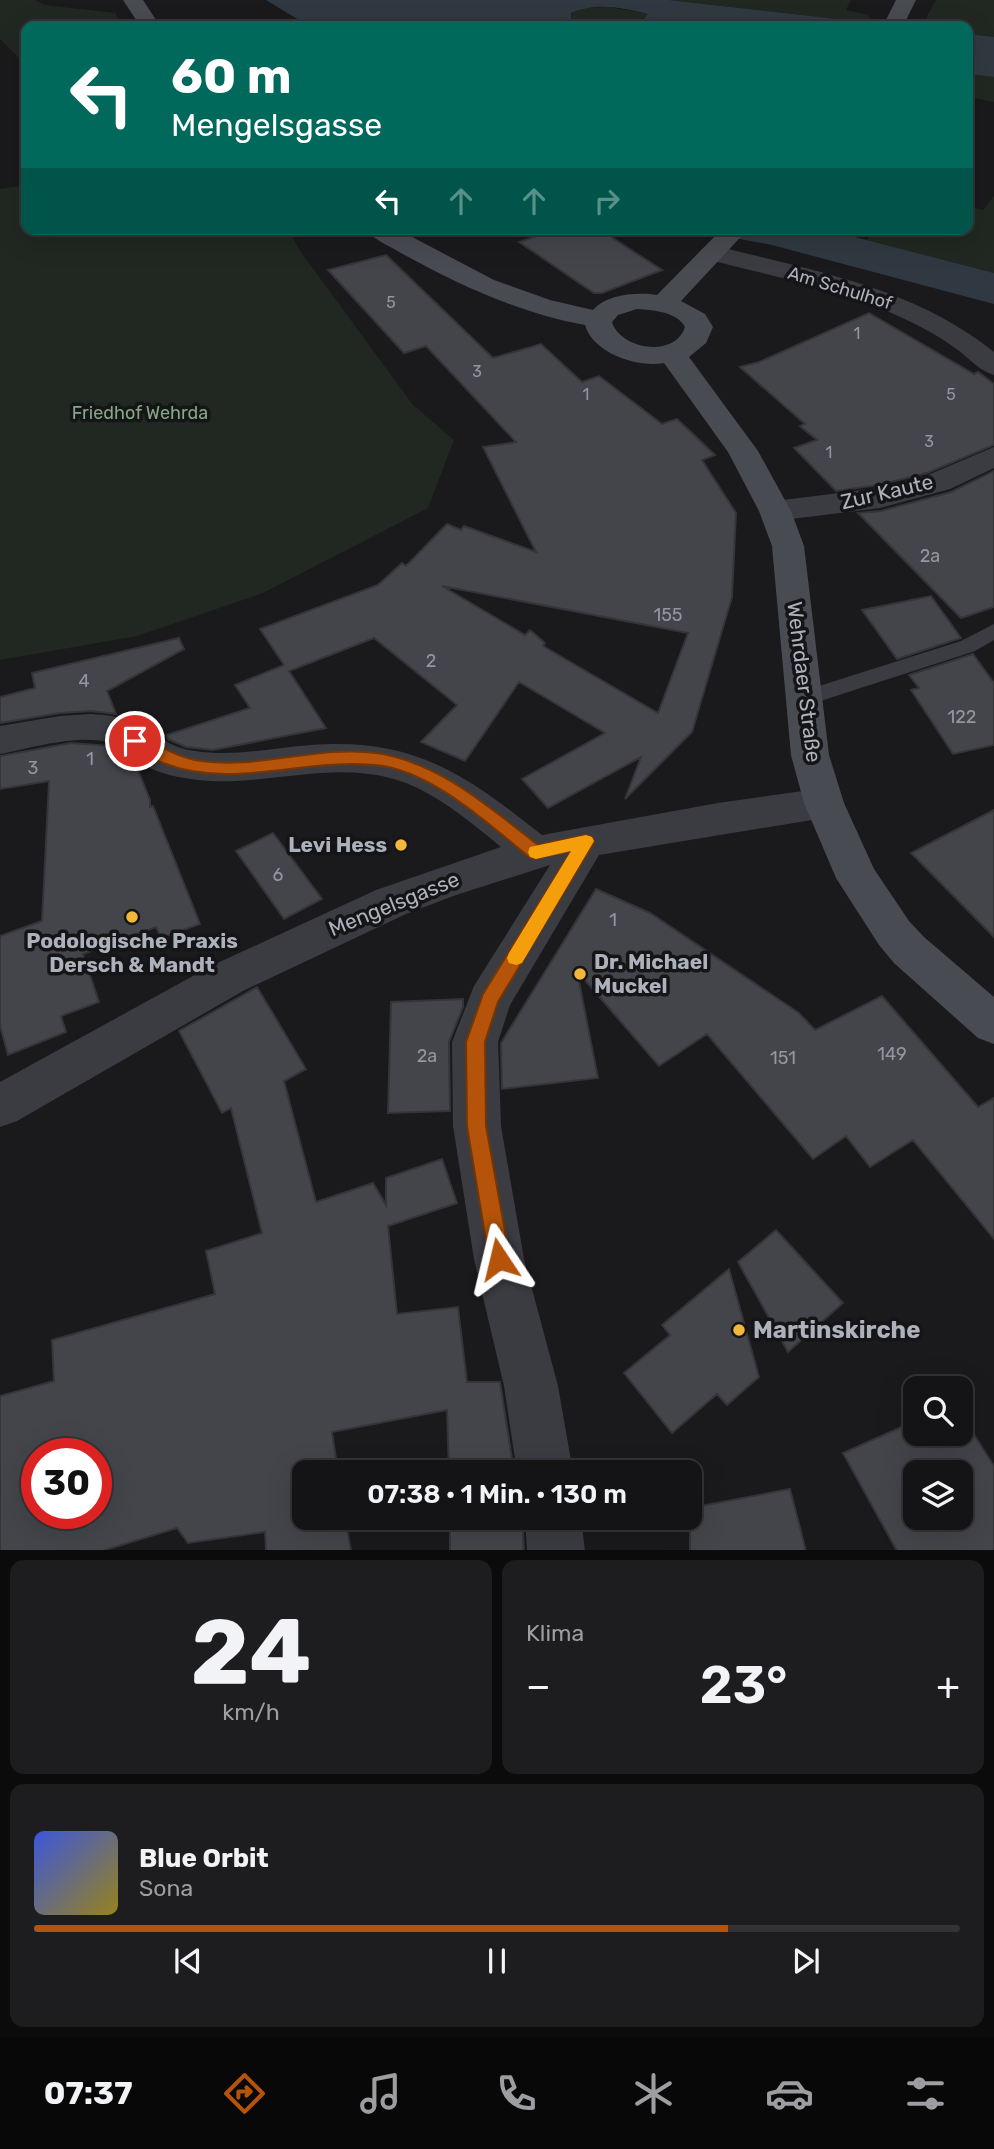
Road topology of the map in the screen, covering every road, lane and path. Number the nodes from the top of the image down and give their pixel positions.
1 (133, 0) edge
2 (906, 0) edge
3 (147, 21) edge
4 (896, 21) edge
5 (388, 235) edge
6 (723, 242) edge
7 (664, 303) junction
8 (600, 319) junction
9 (671, 352) junction
10 (994, 366) edge
11 (994, 456) edge
12 (775, 511) junction
13 (994, 631) edge
14 (802, 699) junction
15 (0, 740) edge
16 (824, 803) junction
17 (586, 841) junction
18 (535, 852) junction
19 (994, 1024) edge
20 (0, 1106) edge
21 (543, 1460) edge
22 (554, 1530) edge
23 (556, 1550) edge

1 - 3 main road
2 - 4 main road
5 - 8 main road
6 - 7 main road
6 - 10 street, Am Schulhof
7 - 8 main road
7 - 9 main road
8 - 9 main road
9 - 12 main road, Wehrdaer Straße
11 - 12 street, Zur Kaute
12 - 14 main road, Wehrdaer Straße
13 - 14 lane
14 - 16 main road, Wehrdaer Straße
15 - 18 street
16 - 17 street, Mengelsgasse
16 - 19 main road, Wehrdaer Straße
17 - 18 street, Mengelsgasse
17 - 21 street
18 - 20 street, Mengelsgasse
22 - 23 street

